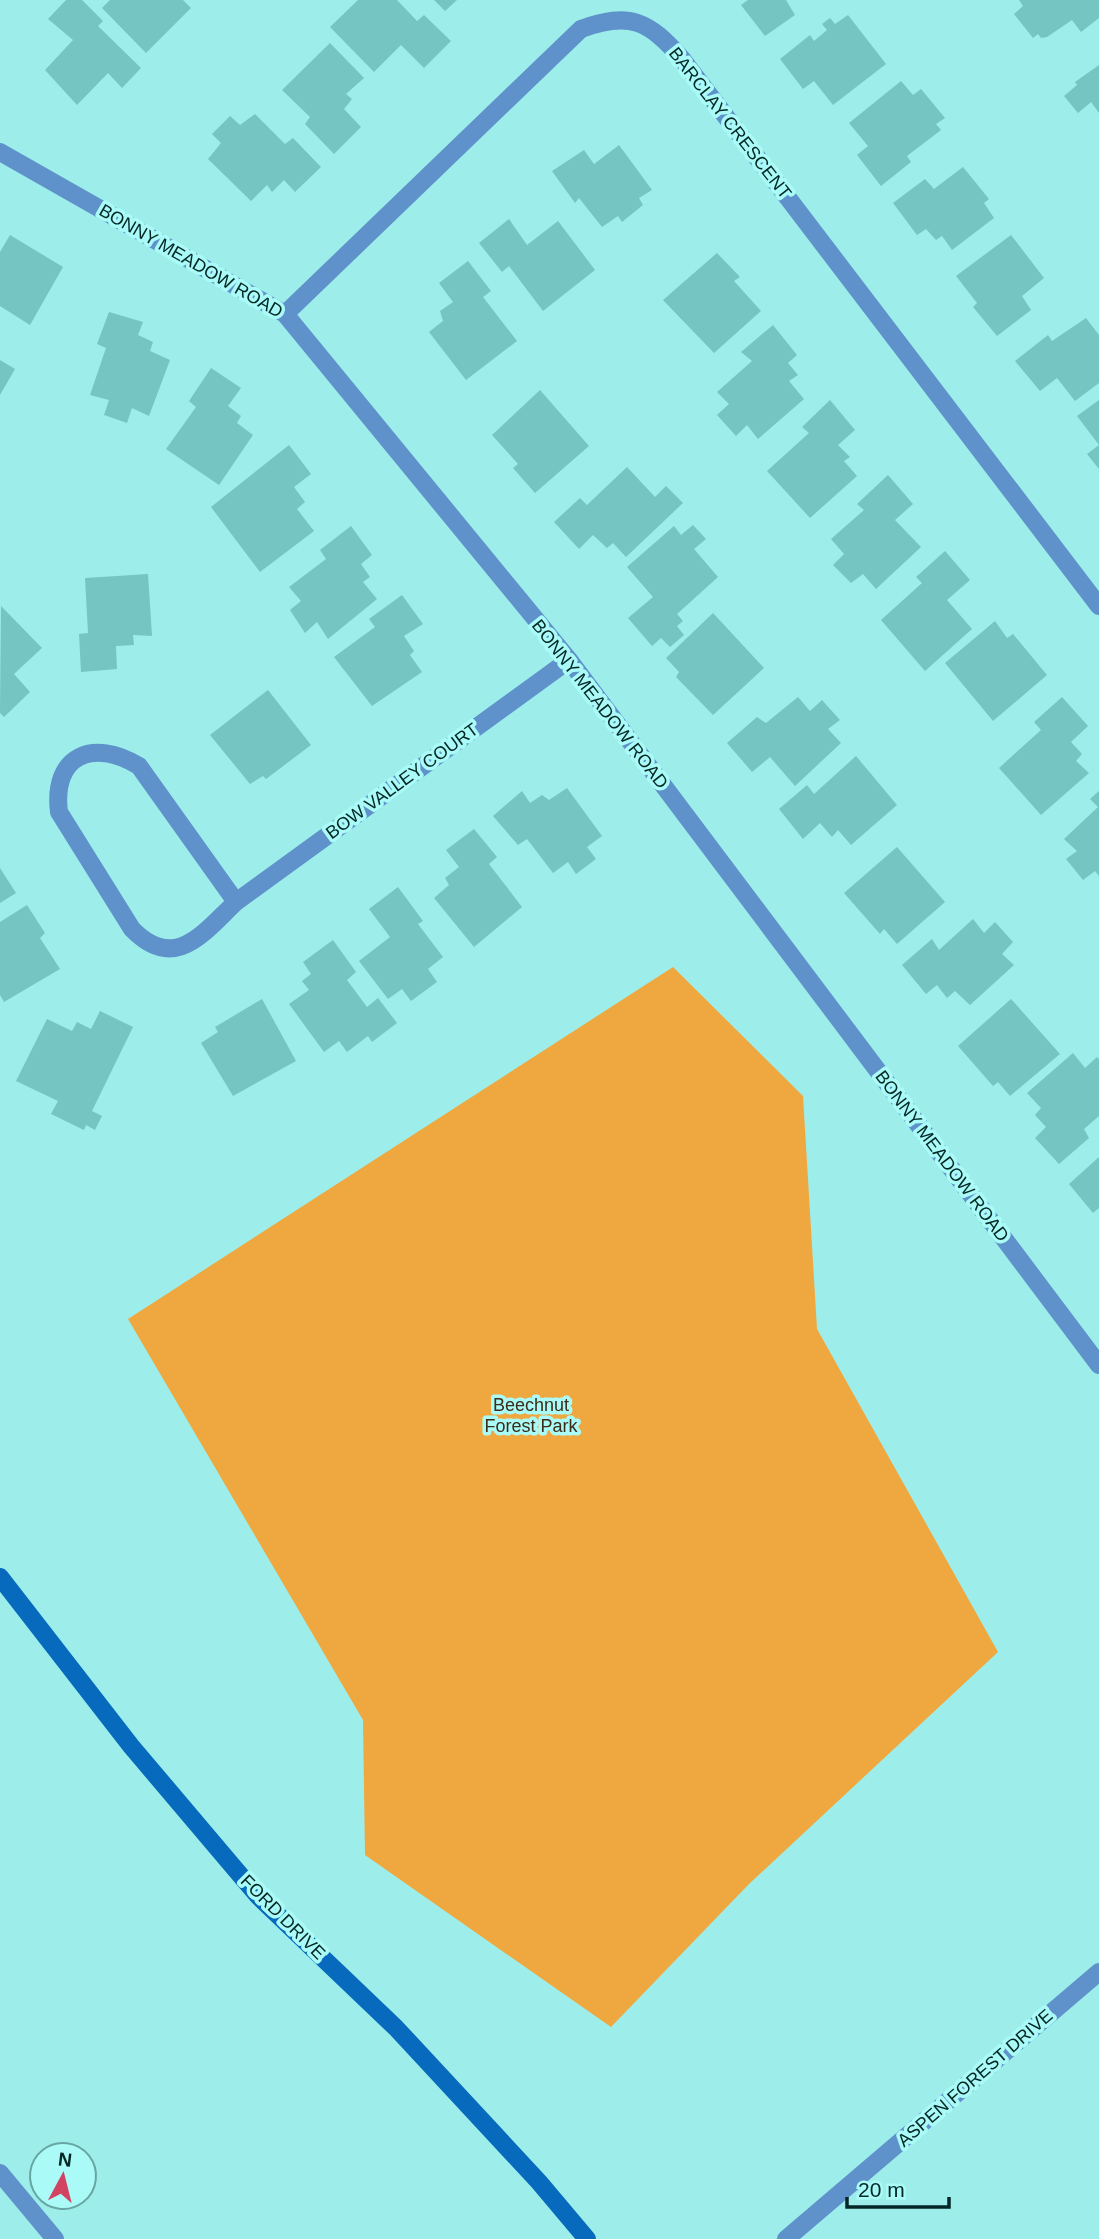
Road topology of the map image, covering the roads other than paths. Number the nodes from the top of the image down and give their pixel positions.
1 (0, 152) edge
2 (285, 314) junction
3 (1099, 606) edge
4 (569, 660) junction
5 (236, 902) junction
6 (1097, 1358) edge
7 (0, 1577) edge
8 (1099, 1972) edge
9 (0, 2173) edge
10 (55, 2239) edge
11 (587, 2239) edge
12 (786, 2239) edge

1 - 2 street, BONNY MEADOW ROAD
2 - 3 street, BARCLAY CRESCENT
2 - 4 street, BONNY MEADOW ROAD
4 - 5 street, BOW VALLEY COURT
4 - 6 street, BONNY MEADOW ROAD
5 - 5 street, BOW VALLEY COURT
7 - 11 main road, FORD DRIVE
8 - 12 street, ASPEN FOREST DRIVE
9 - 10 street

